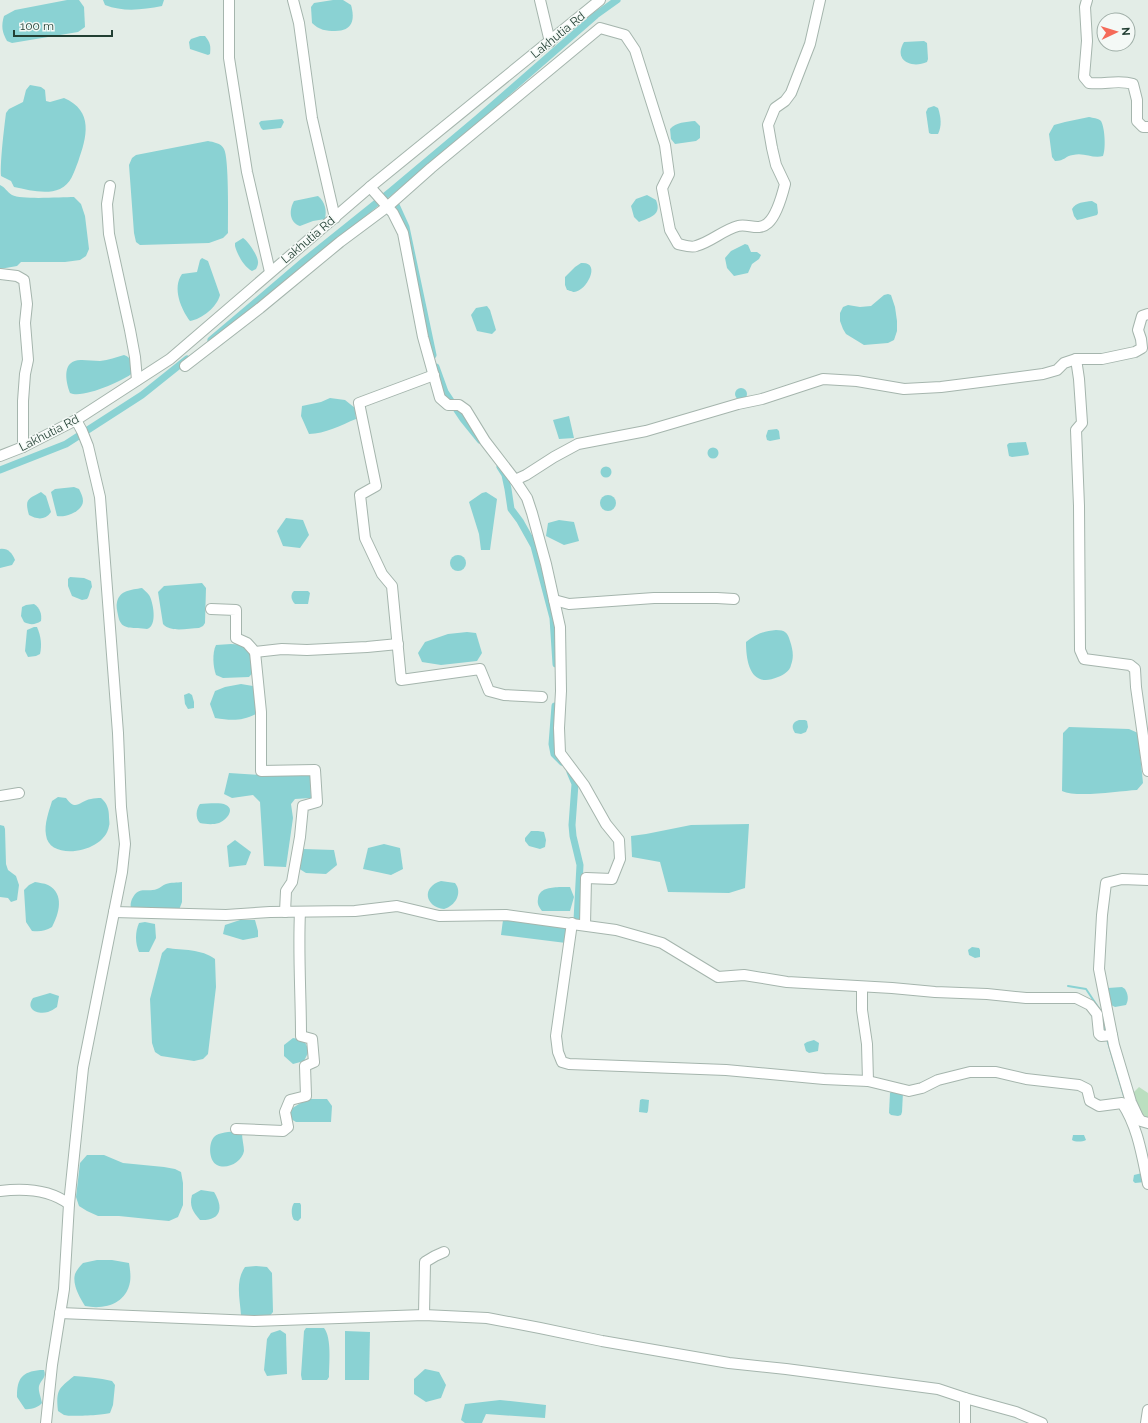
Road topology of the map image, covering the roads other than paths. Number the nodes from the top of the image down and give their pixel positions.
1 (229, 0) edge
2 (293, 0) edge
3 (540, 0) edge
4 (600, 0) edge
5 (820, 0) edge
6 (1086, 0) edge
7 (550, 42) junction
8 (1148, 127) edge
9 (110, 186) dead end
10 (370, 186) junction
11 (387, 207) junction
12 (335, 218) junction
13 (270, 272) junction
14 (0, 274) edge
15 (1148, 314) edge
16 (1076, 359) junction
17 (185, 366) dead end
18 (434, 375) junction
19 (137, 380) junction
20 (76, 420) junction
21 (23, 447) junction
22 (0, 456) edge
23 (515, 480) junction
24 (734, 599) dead end
25 (554, 600) junction
26 (211, 609) dead end
27 (398, 644) junction
28 (255, 652) junction
29 (542, 697) dead end
30 (1148, 770) edge
31 (18, 793) dead end
32 (0, 796) edge
33 (1148, 880) edge
34 (114, 912) junction
35 (285, 912) junction
36 (300, 912) junction
37 (572, 923) junction
38 (585, 925) junction
39 (862, 987) junction
40 (1112, 1035) junction
41 (868, 1080) junction
42 (1148, 1123) edge
43 (236, 1129) dead end
44 (1148, 1184) edge
45 (0, 1191) edge
46 (69, 1204) junction
47 (444, 1252) dead end
48 (60, 1313) junction
49 (424, 1315) junction
50 (965, 1398) junction
51 (1148, 1410) edge
52 (46, 1423) edge
53 (965, 1423) edge
54 (1042, 1423) edge
55 (1146, 1423) edge

1 - 13 street
2 - 12 street
3 - 7 street
4 - 7 street, Lakhutia Rd
5 - 11 street
6 - 8 street
7 - 10 street, Lakhutia Rd
9 - 19 street
10 - 11 street
10 - 12 street, Lakhutia Rd
11 - 17 street
11 - 18 street
12 - 13 street, Lakhutia Rd
13 - 19 street, Lakhutia Rd
14 - 21 street
15 - 16 street
16 - 23 street
16 - 30 street
18 - 23 street
18 - 27 street
19 - 20 street, Lakhutia Rd
20 - 21 street, Lakhutia Rd
20 - 34 street
21 - 22 street, Lakhutia Rd
23 - 25 street
24 - 25 street
25 - 38 street
26 - 28 street
27 - 28 street
27 - 29 street
28 - 35 street
31 - 32 street
33 - 40 street
34 - 35 street
34 - 46 street
35 - 36 street
36 - 37 street
36 - 43 street
37 - 38 street
37 - 41 street
38 - 39 street
39 - 40 street
39 - 41 street
40 - 42 street
41 - 44 street
45 - 46 street
46 - 48 street
47 - 49 street
48 - 49 street
48 - 52 street
49 - 50 street
50 - 53 street
50 - 54 street
51 - 55 street

